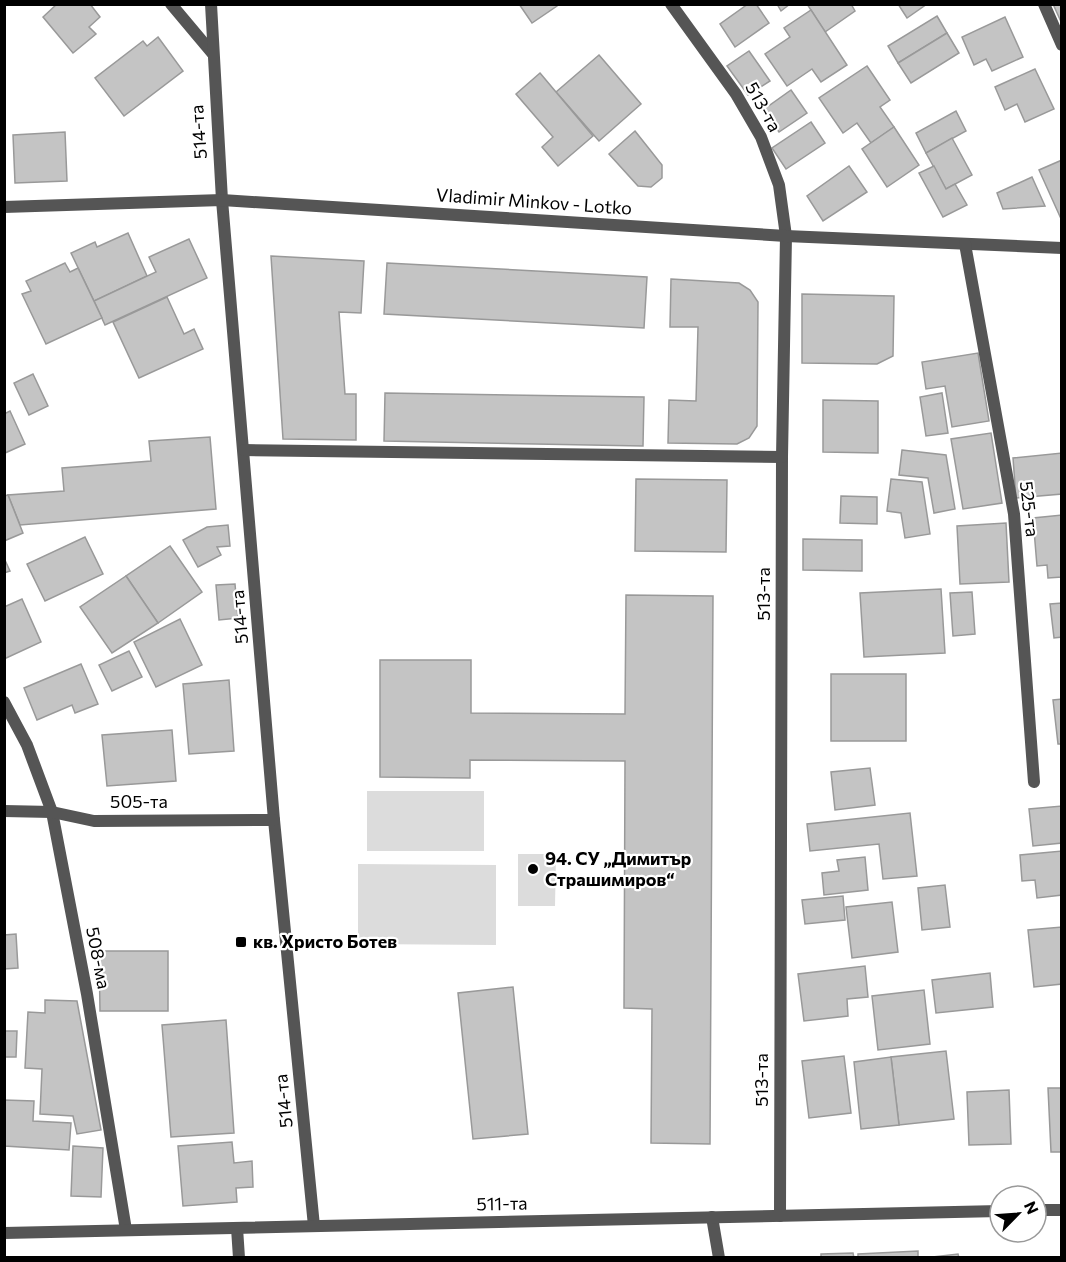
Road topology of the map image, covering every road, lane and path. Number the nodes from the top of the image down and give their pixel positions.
1 (171, 4) edge
2 (211, 4) edge
3 (671, 4) edge
4 (1044, 4) edge
5 (1062, 45) edge
6 (213, 54) junction
7 (222, 200) junction
8 (4, 207) edge
9 (786, 236) junction
10 (965, 244) junction
11 (1062, 248) edge
12 (244, 450) junction
13 (782, 457) junction
14 (4, 702) edge
15 (1034, 782) dead end
16 (4, 811) edge
17 (52, 812) junction
18 (274, 820) junction
19 (988, 1211) edge
20 (780, 1216) junction
21 (712, 1217) junction
22 (314, 1226) junction
23 (237, 1228) junction
24 (126, 1230) junction
25 (4, 1233) edge
26 (239, 1257) edge
27 (719, 1257) edge

1 - 6 street
2 - 6 street, 514-та
3 - 9 street, 513-та
4 - 5 street
6 - 7 street, 514-та
7 - 8 street, Vladimir Minkov - Lotko
7 - 9 street, Vladimir Minkov - Lotko
7 - 12 street, 514-та
9 - 10 street, Vladimir Minkov - Lotko
9 - 13 street, 513-та
10 - 11 street, Vladimir Minkov - Lotko
10 - 15 street, 525-та
12 - 13 street
12 - 18 street, 514-та
13 - 20 street, 513-та
14 - 17 street, 508-ма
16 - 17 street, 505-та
17 - 18 street, 505-та
17 - 24 street, 508-ма
18 - 22 street, 514-та
19 - 20 street, 511-та
20 - 21 street, 511-та
21 - 22 street, 511-та
21 - 27 street
22 - 23 street, 511-та
23 - 24 street, 511-та
23 - 26 street
24 - 25 street, 511-та

